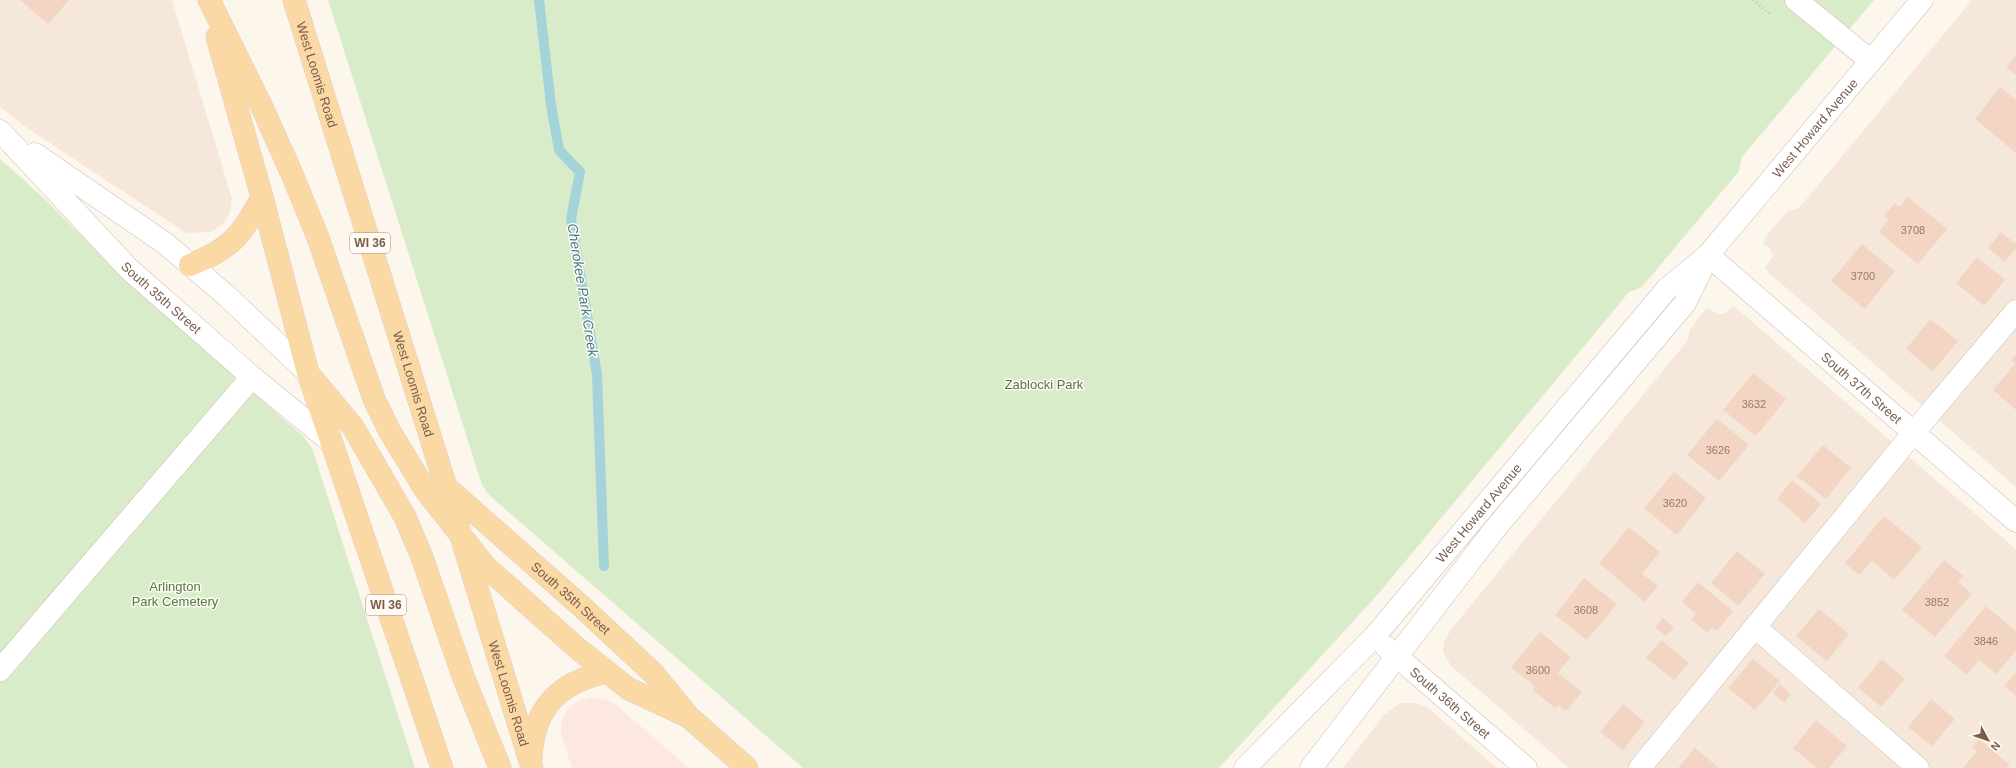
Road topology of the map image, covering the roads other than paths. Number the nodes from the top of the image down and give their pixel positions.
1 (206, 0) edge
2 (209, 0) edge
3 (294, 0) edge
4 (1796, 0) edge
5 (1922, 0) edge
6 (1871, 61) junction
7 (4, 134) edge
8 (262, 197) junction
9 (1708, 255) junction
10 (190, 265) junction
11 (2016, 311) edge
12 (308, 373) junction
13 (252, 377) junction
14 (1914, 432) junction
15 (330, 441) junction
16 (446, 487) junction
17 (2016, 521) edge
18 (461, 536) junction
19 (1756, 627) junction
20 (1374, 637) junction
21 (1397, 655) junction
22 (0, 669) edge
23 (607, 672) junction
24 (689, 716) junction
25 (531, 767) edge
26 (442, 768) edge
27 (500, 768) edge
28 (747, 768) edge
29 (1245, 768) edge
30 (1311, 768) edge
31 (1526, 768) edge
32 (1640, 768) edge
33 (1918, 768) edge

1 - 8 main road, WI 36
2 - 18 main road, South 35th Street
3 - 16 main road, West Loomis Road / WI 36
4 - 6 street
5 - 6 street, West Howard Avenue
6 - 9 street, West Howard Avenue
7 - 10 street, South 35th Street
7 - 13 street, South 35th Street
8 - 10 main road
8 - 12 main road, WI 36
9 - 14 street, South 37th Street
9 - 20 street, West Howard Avenue
9 - 21 street, West Howard Avenue
10 - 12 street, South 35th Street
11 - 14 street
12 - 15 main road, WI 36
12 - 27 main road
13 - 15 street, South 35th Street
13 - 22 street
14 - 17 street, South 37th Street
14 - 19 street
15 - 26 main road, WI 36
16 - 18 main road, West Loomis Road / WI 36
16 - 24 main road, South 35th Street
18 - 23 main road, South 35th Street
18 - 25 main road, West Loomis Road / WI 36
19 - 32 street
19 - 33 street
20 - 21 street, South 36th Street
20 - 29 street, West Howard Avenue
21 - 30 street, West Howard Avenue
21 - 31 street, South 36th Street
23 - 24 main road, South 35th Street
23 - 25 main road
24 - 28 main road, South 35th Street

